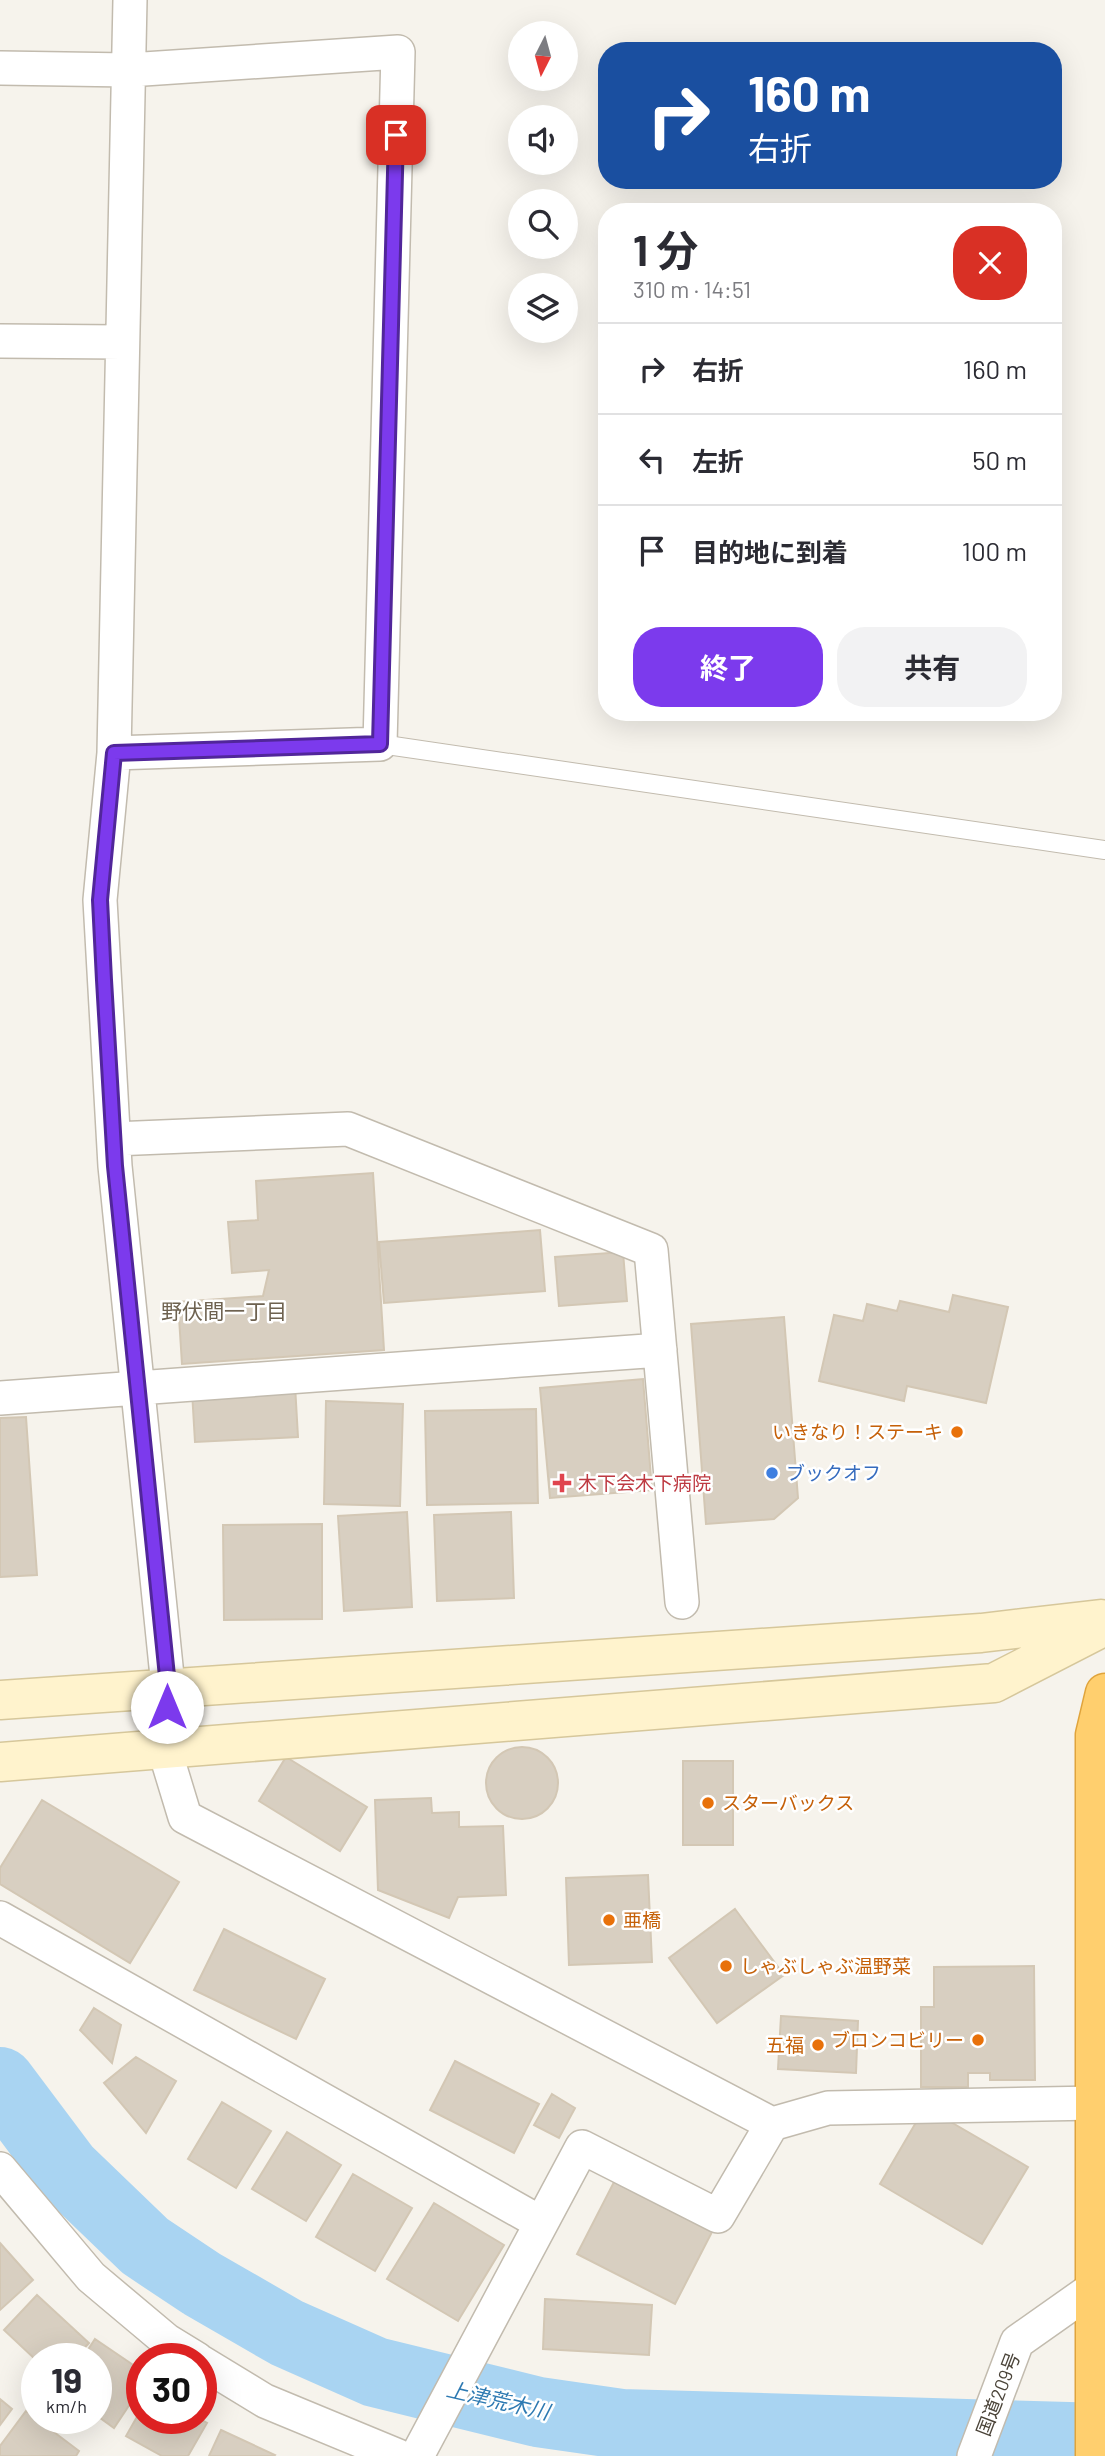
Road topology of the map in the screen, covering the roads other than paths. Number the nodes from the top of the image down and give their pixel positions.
1 (130, 0) edge
2 (0, 68) edge
3 (129, 70) junction
4 (0, 341) edge
5 (121, 342) junction
6 (380, 744) junction
7 (114, 753) junction
8 (1105, 850) edge
9 (114, 1139) junction
10 (660, 1350) junction
11 (138, 1390) junction
12 (0, 1398) edge
13 (682, 1602) dead end
14 (1105, 1618) edge
15 (1105, 1626) edge
16 (168, 1686) junction
17 (1105, 1693) edge
18 (0, 1700) edge
19 (164, 1748) junction
20 (0, 1762) edge
21 (0, 1918) edge
22 (1095, 2103) junction
23 (772, 2124) junction
24 (0, 2169) edge
25 (541, 2223) junction
26 (1095, 2287) junction
27 (171, 2343) edge
28 (217, 2371) edge
29 (398, 2456) edge
30 (417, 2456) edge
31 (974, 2456) edge
32 (1095, 2456) edge

1 - 3 street
2 - 3 street
3 - 5 street
3 - 6 street
4 - 5 street
5 - 7 street
6 - 7 street
6 - 8 lane
7 - 9 street
9 - 10 street
9 - 11 street
10 - 11 street
10 - 13 street
11 - 12 street
11 - 16 street
14 - 16 street
15 - 19 street
16 - 18 street
16 - 19 street
17 - 22 highway
19 - 20 street
19 - 23 street
21 - 25 street
22 - 23 street
22 - 26 highway
23 - 25 street
24 - 27 street
25 - 30 street
26 - 31 street, 国道209号
26 - 32 highway
28 - 29 street

